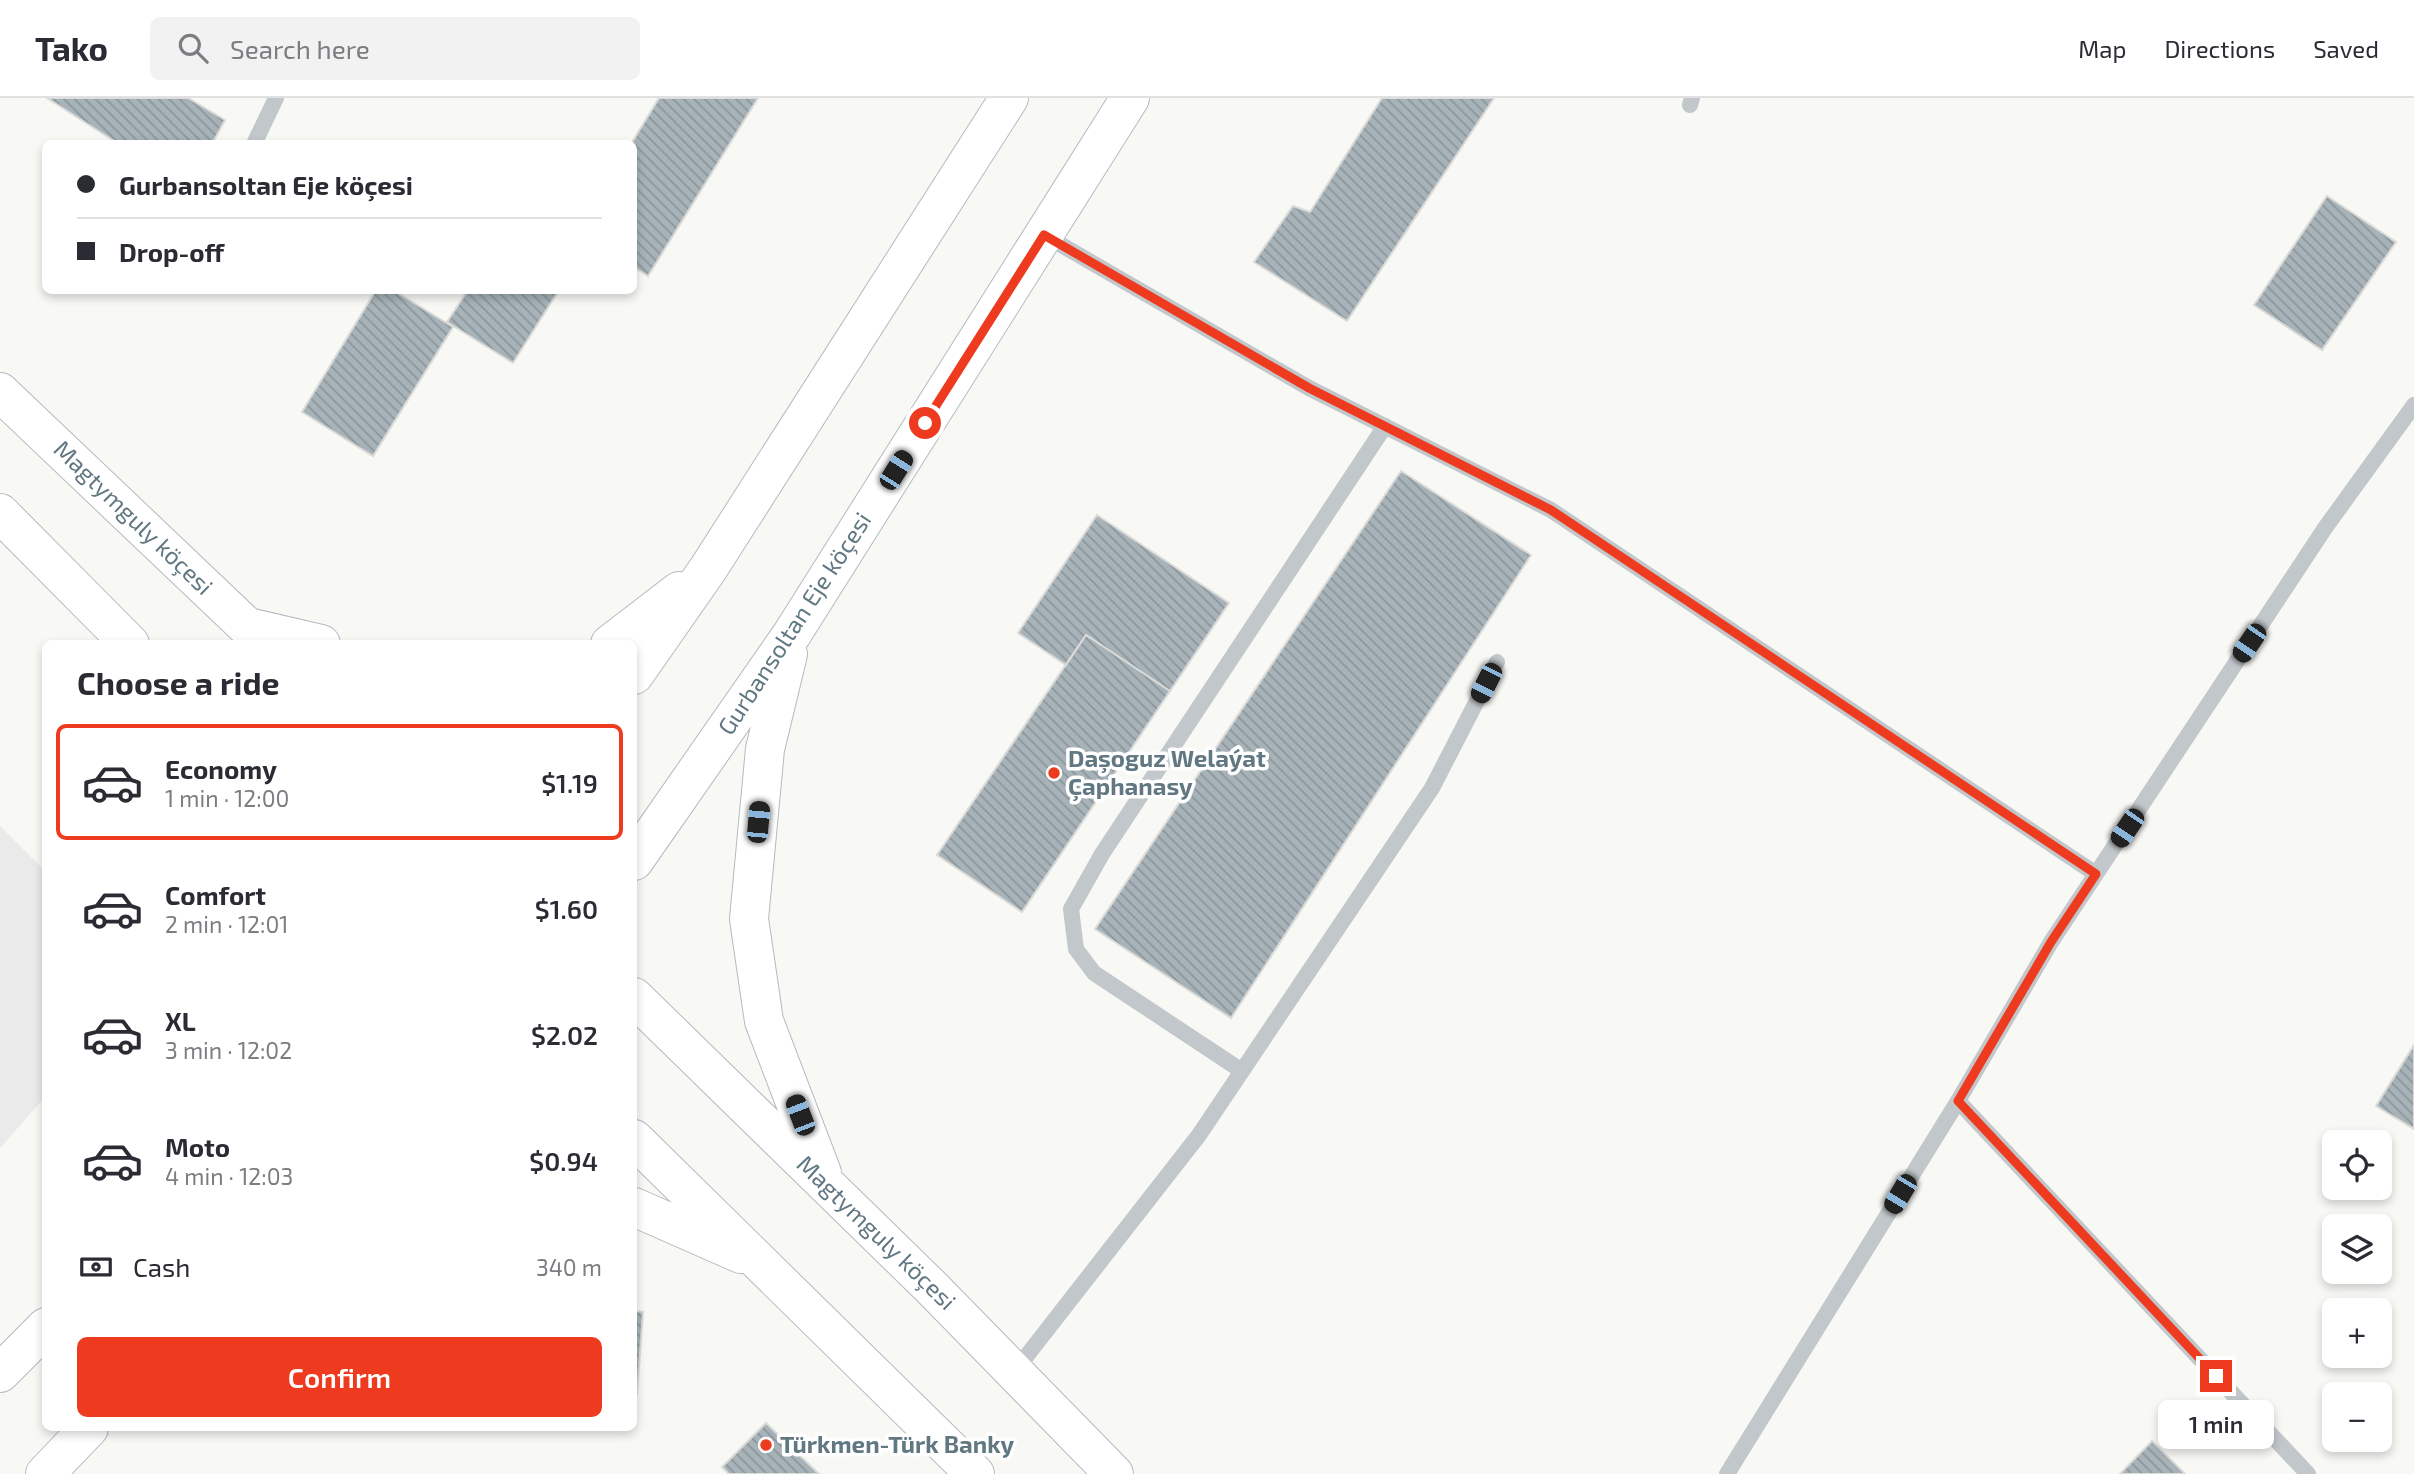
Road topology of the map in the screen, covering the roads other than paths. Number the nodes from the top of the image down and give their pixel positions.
1 (276, 98) edge
2 (1009, 98) edge
3 (1130, 98) edge
4 (256, 140) edge
5 (1044, 235) junction
6 (0, 393) edge
7 (2414, 405) edge
8 (1385, 426) junction
9 (0, 513) edge
10 (708, 569) junction
11 (792, 634) junction
12 (256, 636) edge
13 (126, 640) edge
14 (288, 640) edge
15 (615, 640) edge
16 (1497, 662) dead end
17 (637, 671) edge
18 (637, 858) edge
19 (2096, 874) junction
20 (637, 1000) edge
21 (1242, 1071) junction
22 (1958, 1101) junction
23 (637, 1142) edge
24 (827, 1185) junction
25 (637, 1208) edge
26 (762, 1264) junction
27 (42, 1331) edge
28 (1014, 1372) junction
29 (0, 1373) edge
30 (86, 1431) edge
31 (45, 1474) edge
32 (975, 1474) edge
33 (1114, 1474) edge
34 (1727, 1474) edge
35 (2308, 1474) edge

1 - 4 lane
2 - 10 main road
3 - 5 main road, Gurbansoltan Eje köçesi
5 - 8 lane
5 - 11 main road, Gurbansoltan Eje köçesi
6 - 12 main road, Magtymguly köçesi
7 - 19 lane
8 - 19 lane
8 - 21 lane
9 - 13 main road
10 - 15 main road
10 - 17 main road
11 - 18 main road, Gurbansoltan Eje köçesi
11 - 24 main road
12 - 14 main road
16 - 21 lane
19 - 22 lane
20 - 24 main road, Magtymguly köçesi
21 - 28 lane
22 - 34 lane
22 - 35 lane
23 - 26 main road
24 - 28 main road, Magtymguly köçesi
25 - 26 main road
26 - 32 main road
27 - 29 main road
28 - 33 main road, Magtymguly köçesi
30 - 31 main road

